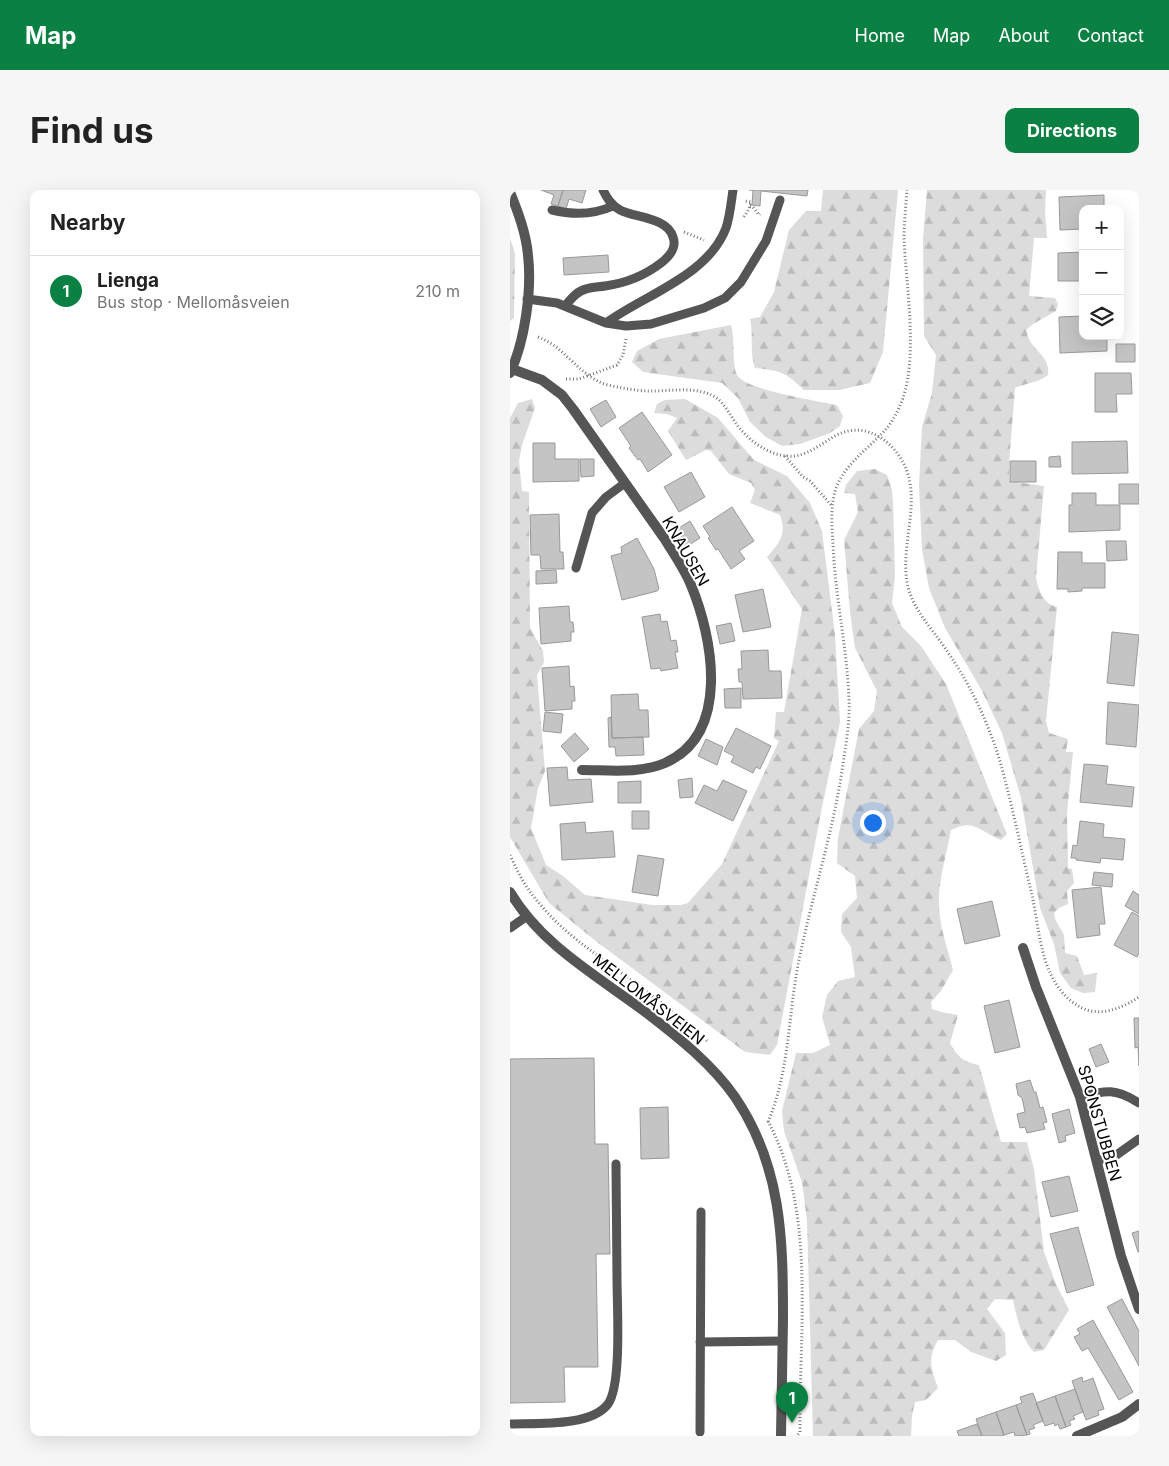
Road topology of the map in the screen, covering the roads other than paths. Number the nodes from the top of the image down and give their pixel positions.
1 (602, 190) edge
2 (733, 190) edge
3 (510, 192) edge
4 (780, 200) dead end
5 (613, 206) junction
6 (552, 210) dead end
7 (527, 300) junction
8 (566, 306) junction
9 (606, 322) junction
10 (511, 372) edge
11 (626, 483) junction
12 (576, 568) dead end
13 (582, 770) dead end
14 (510, 892) edge
15 (527, 916) junction
16 (510, 928) edge
17 (1023, 948) dead end
18 (1080, 1097) junction
19 (1139, 1103) edge
20 (1139, 1139) edge
21 (1097, 1161) junction
22 (616, 1164) dead end
23 (701, 1212) dead end
24 (1139, 1309) edge
25 (782, 1341) junction
26 (700, 1342) junction
27 (1139, 1404) edge
28 (510, 1424) edge
29 (700, 1432) dead end
30 (781, 1436) edge
31 (1077, 1436) edge

1 - 5 lane
2 - 9 lane
3 - 7 street
4 - 9 lane
5 - 6 lane
5 - 8 lane
7 - 8 lane
7 - 10 street
8 - 9 lane
10 - 11 street, KNAUSEN
11 - 12 lane
11 - 13 street, KNAUSEN
14 - 15 street, MELLOMÅSVEIEN
15 - 16 lane
15 - 25 street, MELLOMÅSVEIEN
17 - 18 street, SPONSTUBBEN
18 - 19 lane
18 - 21 street, SPONSTUBBEN
20 - 21 lane
21 - 24 street, SPONSTUBBEN
22 - 28 lane
23 - 26 lane
25 - 26 lane
25 - 30 street, MELLOMÅSVEIEN
26 - 29 lane
27 - 31 street

